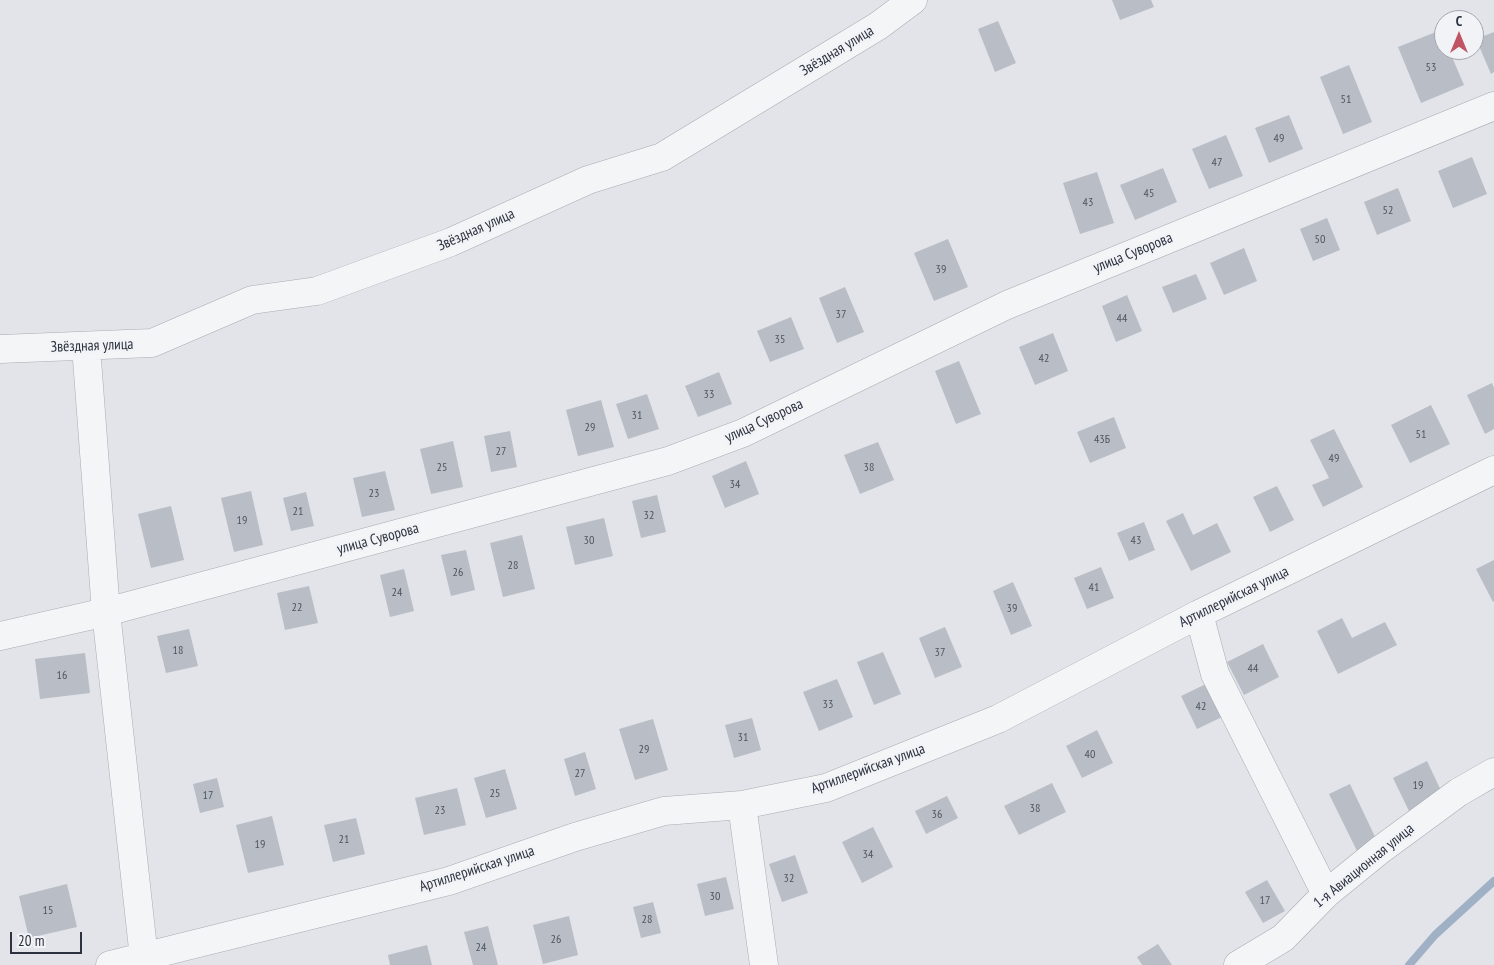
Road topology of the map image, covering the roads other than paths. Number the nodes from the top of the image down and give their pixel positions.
1 (913, 0) edge
2 (1494, 106) edge
3 (86, 346) junction
4 (0, 349) edge
5 (1494, 470) edge
6 (106, 612) junction
7 (1199, 614) junction
8 (0, 636) edge
9 (1494, 772) edge
10 (742, 805) junction
11 (1326, 894) junction
12 (144, 958) junction
13 (110, 965) edge
14 (764, 965) edge
15 (1238, 965) edge

1 - 3 street, Звёздная улица
2 - 6 street, улица Суворова
3 - 4 street, Звёздная улица
3 - 6 street
5 - 7 street, Артиллерийская улица
6 - 8 street, улица Суворова
6 - 12 street
7 - 10 street, Артиллерийская улица
7 - 11 street
9 - 11 street, 1-я Авиационная улица
10 - 12 street, Артиллерийская улица
10 - 14 street
11 - 15 street, 1-я Авиационная улица
12 - 13 street, Артиллерийская улица

